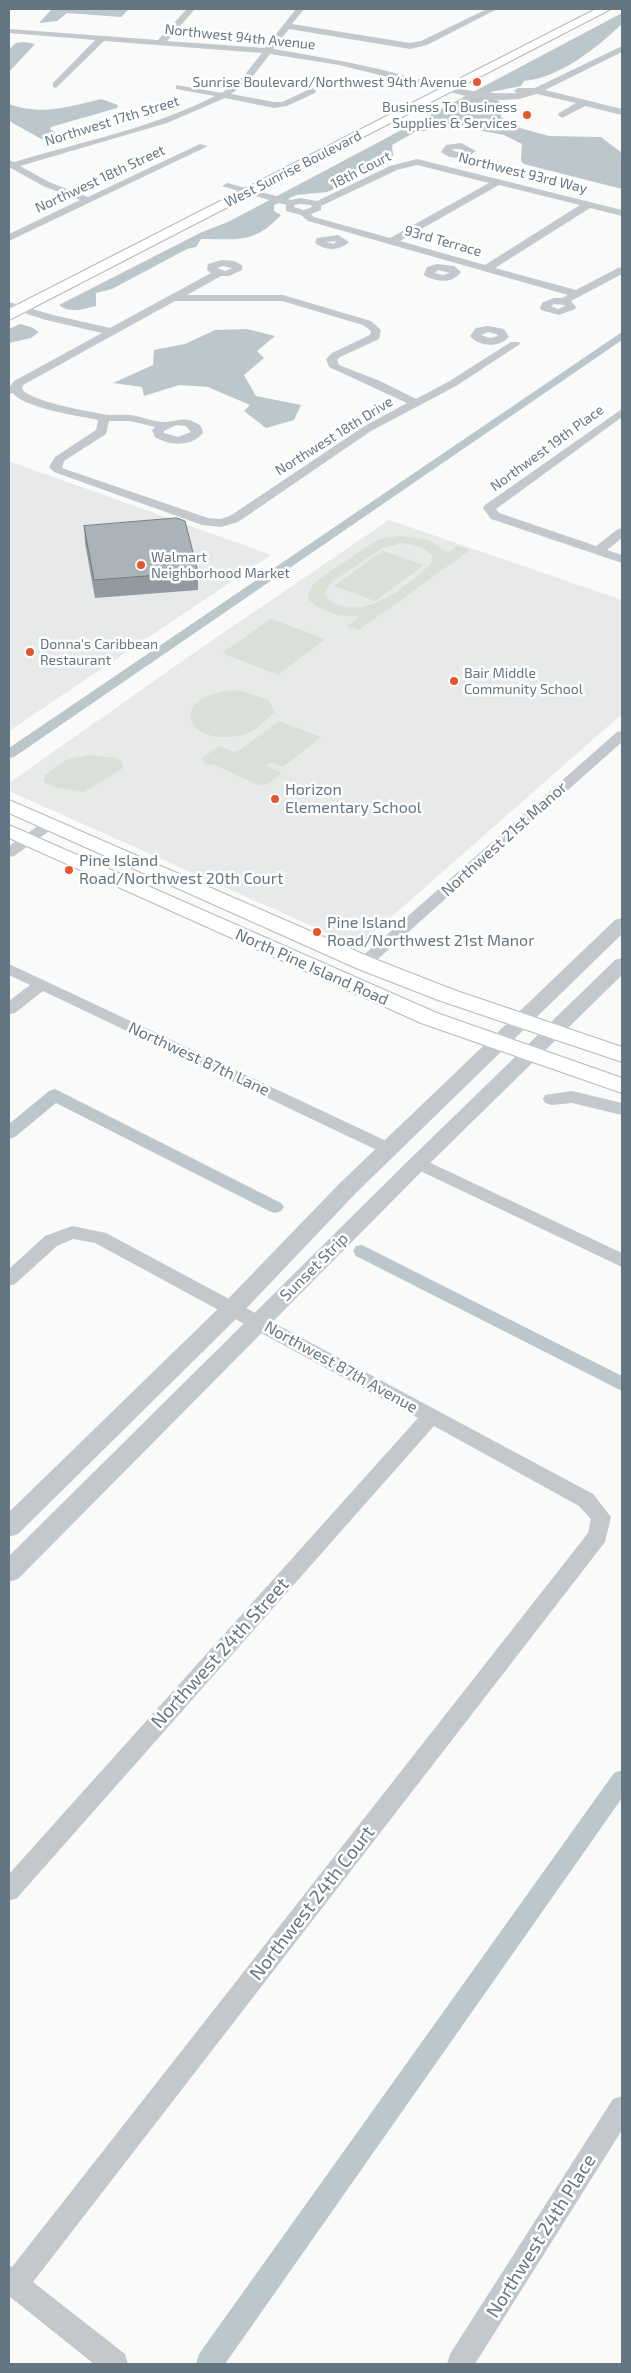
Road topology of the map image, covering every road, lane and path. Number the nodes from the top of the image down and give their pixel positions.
1 (192, 9) edge
2 (300, 9) edge
3 (493, 9) edge
4 (582, 9) edge
5 (604, 9) edge
6 (287, 26) junction
7 (9, 31) edge
8 (102, 38) junction
9 (160, 43) junction
10 (622, 49) edge
11 (268, 51) junction
12 (56, 85) dead end
13 (430, 85) junction
14 (179, 87) dead end
15 (448, 89) junction
16 (312, 91) dead end
17 (532, 91) junction
18 (223, 96) junction
19 (583, 103) junction
20 (622, 112) edge
21 (562, 114) dead end
22 (203, 146) dead end
23 (453, 155) dead end
24 (417, 162) joint
25 (434, 164) junction
26 (10, 165) edge
27 (499, 181) junction
28 (227, 186) junction
29 (248, 192) junction
30 (88, 200) junction
31 (288, 203) junction
32 (317, 204) junction
33 (589, 204) junction
34 (304, 213) junction
35 (622, 213) edge
36 (352, 230) junction
37 (9, 238) edge
38 (338, 238) dead end
39 (392, 241) junction
40 (114, 244) dead end
41 (461, 261) junction
42 (79, 262) dead end
43 (450, 268) dead end
44 (487, 268) junction
45 (622, 270) edge
46 (220, 273) dead end
47 (35, 284) dead end
48 (577, 294) junction
49 (175, 298) junction
50 (563, 301) dead end
51 (13, 304) edge
52 (112, 332) junction
53 (502, 338) dead end
54 (12, 390) edge
55 (416, 403) junction
56 (622, 412) edge
57 (104, 418) junction
58 (164, 425) dead end
59 (622, 532) edge
60 (598, 551) junction
61 (622, 559) edge
62 (622, 735) edge
63 (9, 806) edge
64 (50, 824) junction
65 (18, 835) edge
66 (9, 853) edge
67 (622, 924) edge
68 (364, 963) junction
69 (622, 964) edge
70 (9, 969) edge
71 (41, 984) junction
72 (9, 1009) edge
73 (523, 1022) junction
74 (554, 1032) junction
75 (500, 1044) junction
76 (531, 1055) junction
77 (622, 1055) edge
78 (622, 1086) edge
79 (551, 1099) dead end
80 (622, 1109) edge
81 (389, 1148) junction
82 (418, 1163) junction
83 (622, 1261) edge
84 (9, 1279) edge
85 (233, 1308) junction
86 (259, 1322) junction
87 (431, 1416) junction
88 (601, 1517) joint
89 (9, 1527) edge
90 (9, 1572) edge
91 (9, 1890) edge
92 (622, 2108) edge
93 (12, 2282) edge
94 (116, 2364) edge
95 (460, 2364) edge

1 - 9 street
2 - 6 street, Northwest 17th Street
3 - 6 street
4 - 13 highway, West Sunrise Boulevard
5 - 15 highway, West Sunrise Boulevard
6 - 11 street, Northwest 17th Street
7 - 8 street, Northwest 94th Avenue
8 - 9 street, Northwest 94th Avenue
8 - 12 street
9 - 11 street, Northwest 94th Avenue
10 - 17 street
11 - 13 street, Northwest 94th Avenue
11 - 18 street, Northwest 17th Street
13 - 15 street, Northwest 94th Avenue
13 - 28 highway, West Sunrise Boulevard
14 - 18 street
15 - 17 street, Northwest 94th Avenue
15 - 29 highway, West Sunrise Boulevard
16 - 18 street
17 - 19 street, Northwest 94th Avenue
18 - 26 street, Northwest 17th Street
19 - 20 street, Northwest 94th Avenue
19 - 21 street
22 - 30 street, Northwest 18th Street
23 - 25 street
24 - 25 street, Northwest 93rd Way
24 - 32 street, 18th Court
25 - 27 street, Northwest 93rd Way
26 - 30 street
27 - 33 street, Northwest 93rd Way
27 - 39 street
28 - 29 street
28 - 40 highway, West Sunrise Boulevard
29 - 31 street
29 - 51 highway, West Sunrise Boulevard
30 - 37 street, Northwest 18th Street
31 - 32 street
31 - 34 street, 93rd Terrace
32 - 34 street
33 - 35 street, Northwest 93rd Way
33 - 44 street
34 - 36 street, 93rd Terrace
36 - 38 street
36 - 39 street, 93rd Terrace
39 - 41 street, 93rd Terrace
41 - 43 street
41 - 44 street, 93rd Terrace
42 - 47 highway
44 - 48 street, 93rd Terrace
45 - 48 street
46 - 49 street
48 - 50 street
49 - 52 street
49 - 55 street
51 - 52 street
52 - 54 street
53 - 55 street, Northwest 18th Drive
54 - 57 street
55 - 57 street, Northwest 18th Drive
56 - 60 street, Northwest 19th Place
57 - 58 street
59 - 60 street
60 - 61 street
62 - 68 street, Northwest 21st Manor
63 - 64 main road, North Pine Island Road
64 - 65 street
64 - 68 main road, North Pine Island Road
65 - 66 street
65 - 75 main road, North Pine Island Road
67 - 73 street, Sunset Strip
68 - 73 main road, North Pine Island Road
69 - 74 street, Sunset Strip
70 - 71 street, Northwest 87th Lane
71 - 72 street
71 - 81 street, Northwest 87th Lane
73 - 74 main road, North Pine Island Road
73 - 75 street, Sunset Strip
74 - 76 street, Sunset Strip
74 - 77 main road, North Pine Island Road
75 - 76 main road, North Pine Island Road
75 - 81 street, Sunset Strip
76 - 78 main road, North Pine Island Road
76 - 82 street, Sunset Strip
79 - 80 street
81 - 85 street, Sunset Strip
82 - 83 street
82 - 86 street, Sunset Strip
84 - 85 street, Northwest 87th Avenue
85 - 86 street, Northwest 87th Avenue
85 - 89 street, Sunset Strip
86 - 87 street, Northwest 87th Avenue
86 - 90 street, Sunset Strip
87 - 88 street, Northwest 87th Avenue
87 - 91 street, Northwest 24th Street
88 - 93 street, Northwest 24th Court
92 - 95 street, Northwest 24th Place
93 - 94 street

